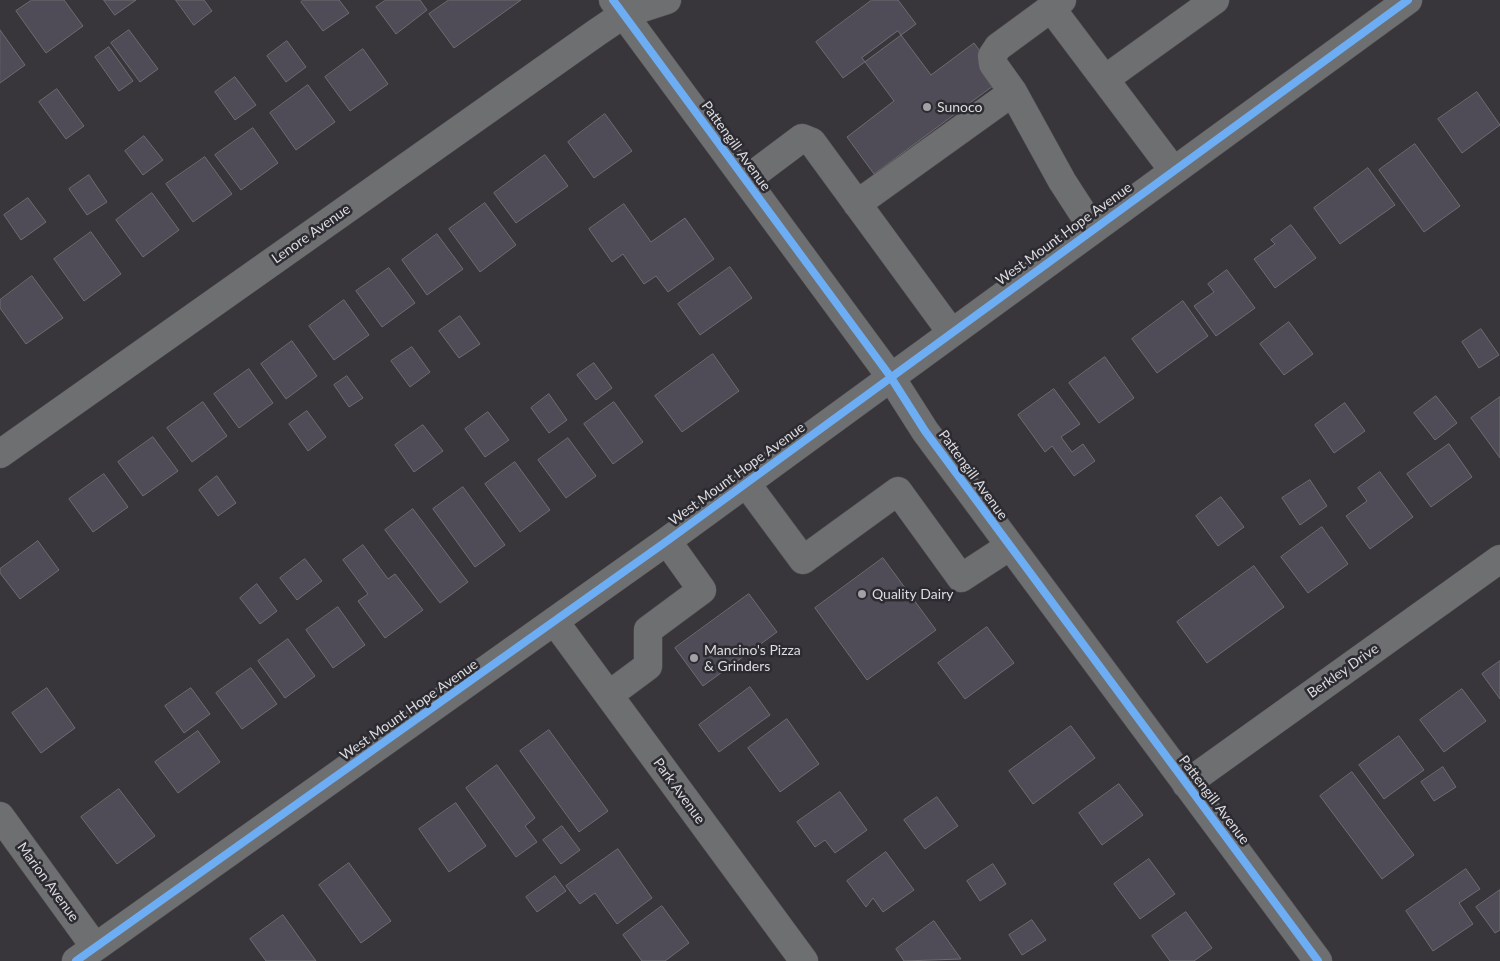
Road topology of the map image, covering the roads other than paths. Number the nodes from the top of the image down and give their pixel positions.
1 (667, 0) edge
2 (1215, 0) edge
3 (1408, 0) edge
4 (1057, 4) edge
5 (618, 7) edge
6 (1105, 78) junction
7 (1013, 92) junction
8 (1173, 170) junction
9 (746, 180) junction
10 (858, 204) junction
11 (1093, 229) junction
12 (951, 332) junction
13 (890, 376) junction
14 (0, 454) edge
15 (746, 482) junction
16 (668, 541) junction
17 (1010, 546) junction
18 (1500, 559) edge
19 (555, 622) junction
20 (609, 695) junction
21 (1186, 784) junction
22 (0, 816) edge
23 (86, 954) edge
24 (792, 957) edge
25 (1318, 961) edge

1 - 5 street, Lenore Avenue
2 - 6 street
3 - 8 street, West Mount Hope Avenue
4 - 6 street
4 - 7 street
5 - 9 street, Pattengill Avenue
5 - 14 street, Lenore Avenue
6 - 8 street
7 - 10 street
7 - 11 street
8 - 11 street, West Mount Hope Avenue
9 - 10 street
9 - 13 street, Pattengill Avenue
10 - 12 street
11 - 12 street, West Mount Hope Avenue
12 - 13 street, West Mount Hope Avenue
13 - 15 street, West Mount Hope Avenue
13 - 17 street, Pattengill Avenue
15 - 16 street, West Mount Hope Avenue
15 - 17 street
16 - 19 street, West Mount Hope Avenue
16 - 20 street
17 - 21 street, Pattengill Avenue
18 - 21 street, Berkley Drive
19 - 20 street, Park Avenue
19 - 23 street, West Mount Hope Avenue
20 - 24 street, Park Avenue
21 - 25 street, Pattengill Avenue
22 - 23 street, Marion Avenue

